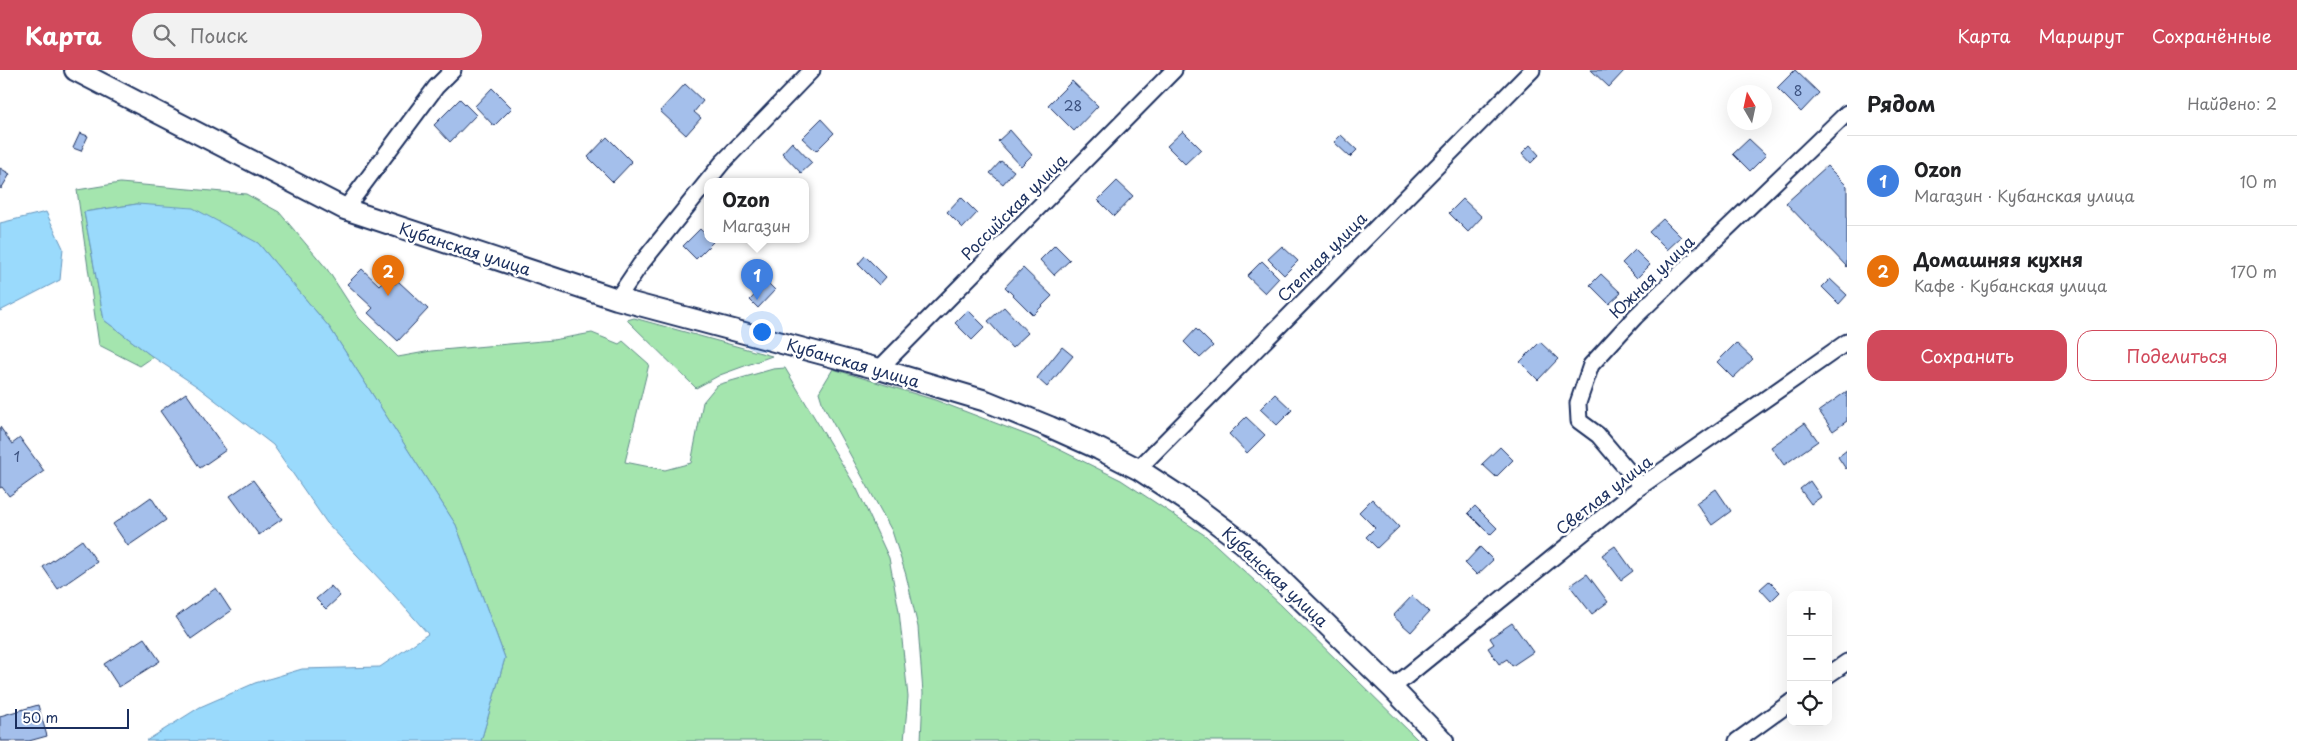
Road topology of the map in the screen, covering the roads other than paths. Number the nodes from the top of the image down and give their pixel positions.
1 (453, 70) edge
2 (812, 70) edge
3 (1174, 70) edge
4 (1532, 70) edge
5 (78, 71) edge
6 (1847, 113) edge
7 (709, 178) edge
8 (704, 185) edge
9 (345, 209) junction
10 (617, 299) junction
11 (1847, 342) edge
12 (879, 368) junction
13 (1138, 469) junction
14 (1641, 486) junction
15 (1847, 662) edge
16 (1832, 672) edge
17 (1392, 688) junction
18 (1787, 705) edge
19 (1442, 741) edge
20 (1736, 741) edge

1 - 9 street
2 - 7 street
3 - 12 street, Российская улица
4 - 13 street, Степная улица
5 - 9 main road, Кубанская улица
6 - 14 street, Южная улица
8 - 10 street
9 - 10 main road, Кубанская улица
10 - 12 main road, Кубанская улица
11 - 14 street, Светлая улица
12 - 13 main road, Кубанская улица
13 - 17 main road, Кубанская улица
14 - 17 street, Светлая улица
15 - 16 street
17 - 19 main road, Кубанская улица
18 - 20 street

